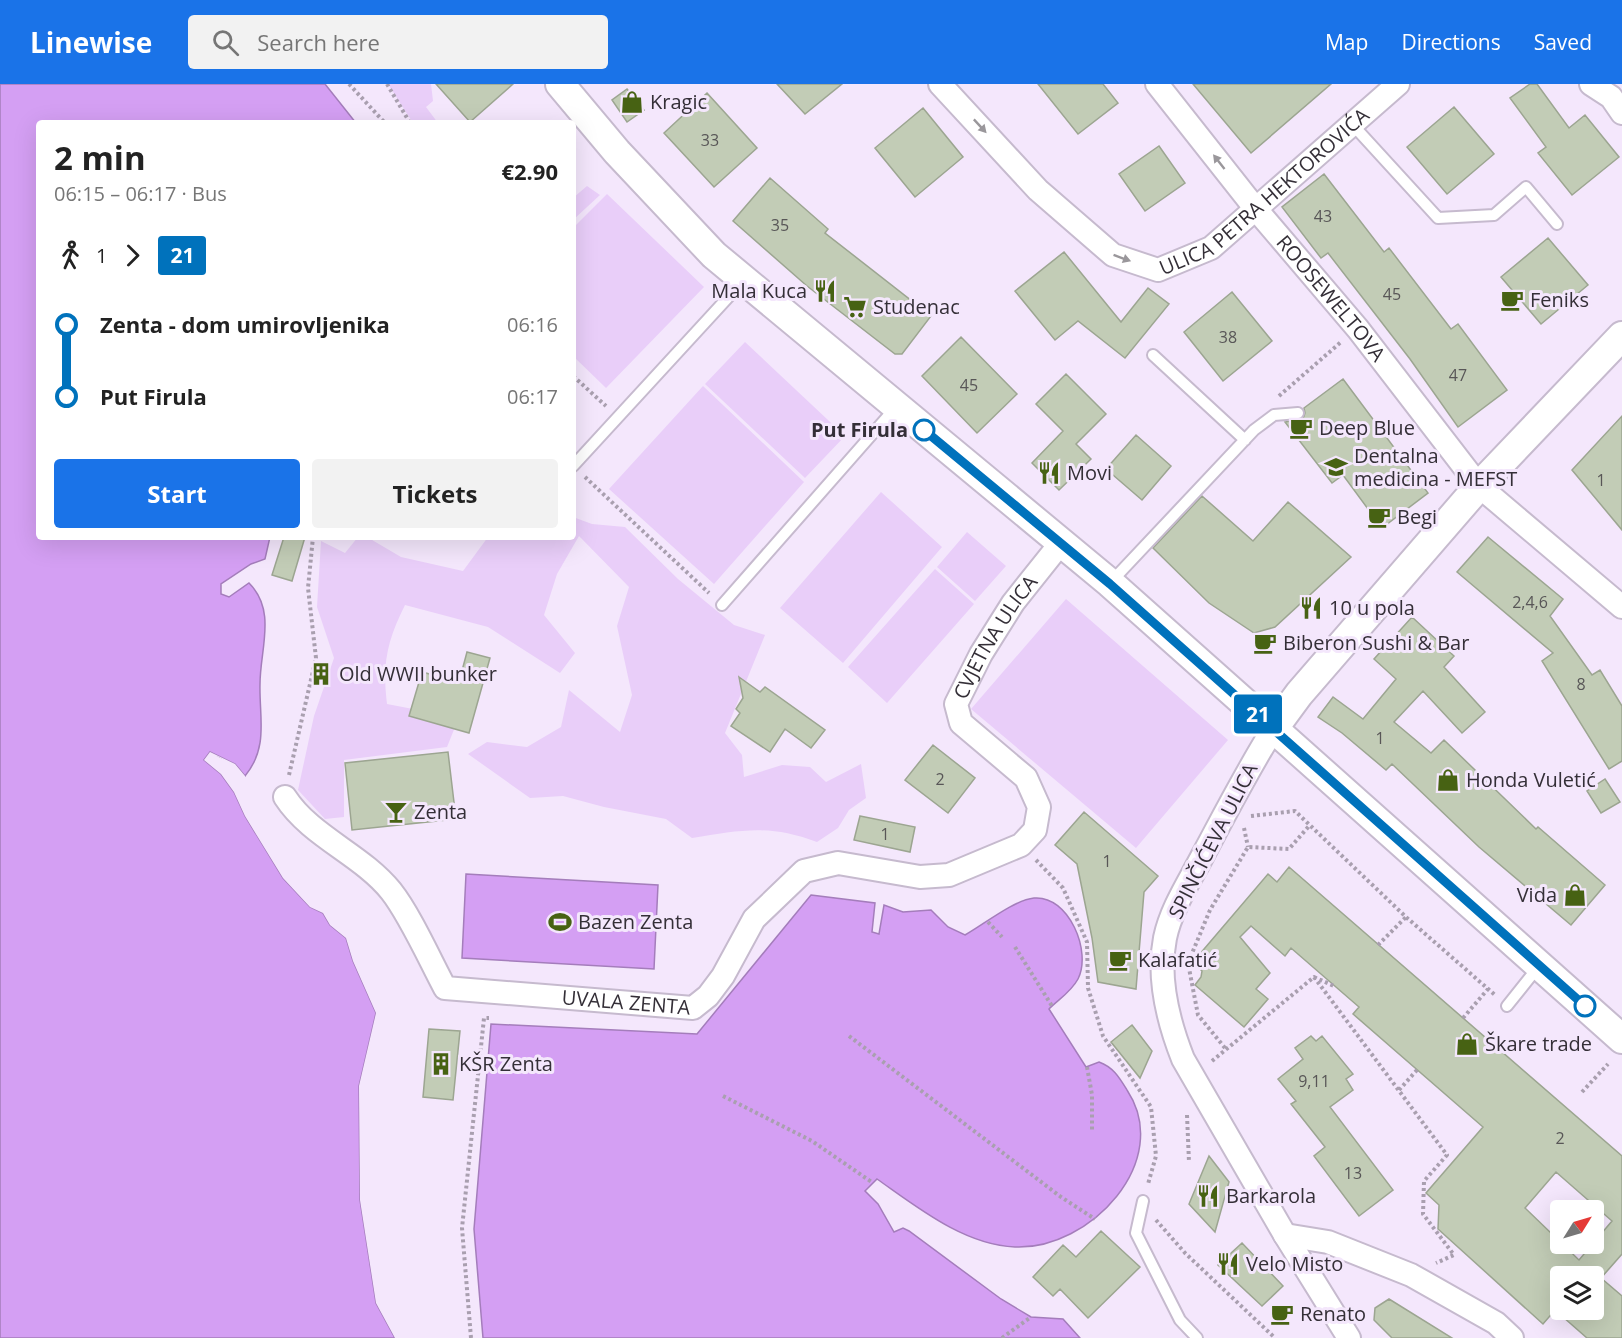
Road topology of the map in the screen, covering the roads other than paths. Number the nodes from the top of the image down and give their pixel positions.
1 (560, 84) edge
2 (939, 84) edge
3 (1157, 84) edge
4 (1398, 84) edge
5 (1591, 84) edge
6 (1620, 107) edge
7 (1352, 124) junction
8 (1255, 208) junction
9 (1557, 224) dead end
10 (744, 280) junction
11 (1622, 336) edge
12 (1154, 354) dead end
13 (896, 407) junction
14 (1298, 413) dead end
15 (1245, 440) junction
16 (576, 463) edge
17 (1479, 486) junction
18 (1060, 544) junction
19 (1110, 584) junction
20 (722, 605) road end
21 (1622, 607) edge
22 (1274, 728) junction
23 (285, 797) road end
24 (1021, 845) joint
25 (1539, 966) junction
26 (1507, 1006) road end
27 (1622, 1039) edge
28 (1143, 1201) road end
29 (1285, 1235) junction
30 (1197, 1338) edge
31 (1350, 1338) edge
32 (1512, 1338) edge

1 - 10 street
2 -> 8 street, ULICA PETRA HEKTOROVIĆA
8 -> 3 street, ROOSEWELTOVA
4 - 7 street, ULICA PETRA HEKTOROVIĆA
5 - 6 street
7 - 8 street, ULICA PETRA HEKTOROVIĆA
7 - 9 lane
8 - 17 street, ROOSEWELTOVA
10 - 13 street
10 - 16 lane
11 - 17 street, SPINČIĆEVA ULICA
12 - 15 lane
13 - 18 street
13 - 20 lane
14 - 15 lane
15 - 19 lane
17 - 21 street, ROOSEWELTOVA
17 - 22 street, SPINČIĆEVA ULICA
18 - 19 street
18 - 24 street, CVJETNA ULICA
19 - 22 street
22 - 25 street
22 - 29 street, SPINČIĆEVA ULICA
23 - 24 street, UVALA ZENTA
25 - 26 lane
25 - 27 street
28 - 30 lane
29 - 31 street, SPINČIĆEVA ULICA
29 - 32 street

